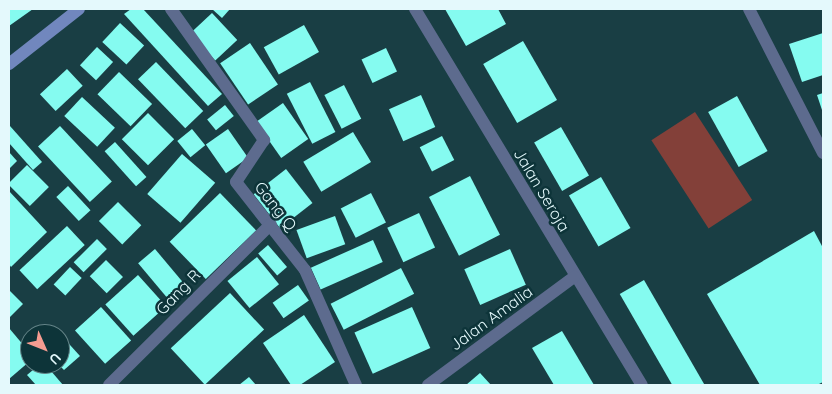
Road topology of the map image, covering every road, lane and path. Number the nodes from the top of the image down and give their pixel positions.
1 (171, 9) edge
2 (415, 9) edge
3 (749, 9) edge
4 (74, 11) edge
5 (9, 64) edge
6 (823, 153) edge
7 (271, 224) junction
8 (574, 277) junction
9 (110, 385) edge
10 (356, 385) edge
11 (428, 385) edge
12 (642, 385) edge

1 - 7 street, Gang Q
2 - 8 street, Jalan Seroja
3 - 6 street
4 - 5 street
7 - 9 street, Gang R
7 - 10 street, Gang Q
8 - 11 street, Jalan Amalia
8 - 12 street, Jalan Seroja

